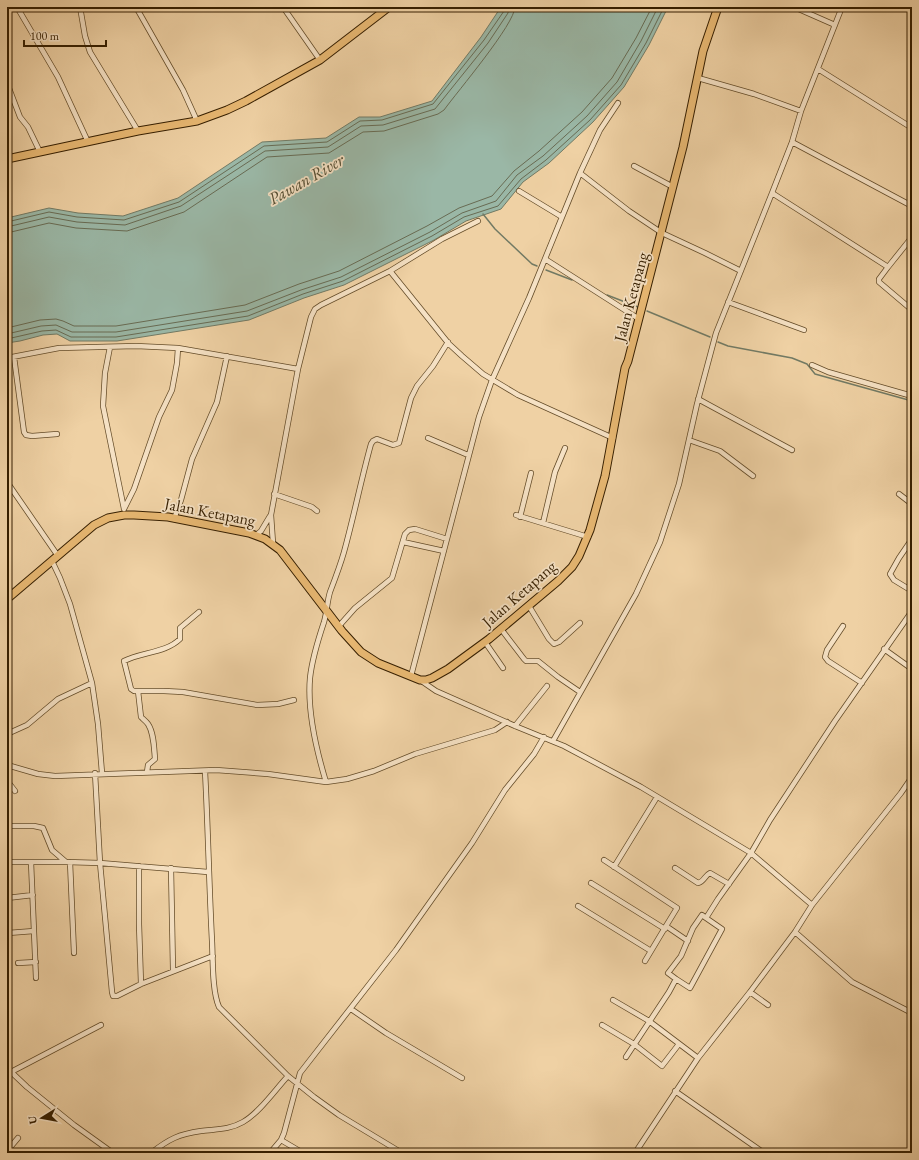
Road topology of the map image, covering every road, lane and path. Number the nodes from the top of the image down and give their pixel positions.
1 (17, 7) edge
2 (80, 7) edge
3 (136, 7) edge
4 (283, 7) edge
5 (389, 7) edge
6 (718, 7) edge
7 (794, 7) edge
8 (842, 7) edge
9 (835, 25) junction
10 (320, 60) junction
11 (818, 69) junction
12 (698, 78) junction
13 (7, 83) edge
14 (618, 103) dead end
15 (801, 111) junction
16 (197, 121) junction
17 (912, 128) edge
18 (138, 131) junction
19 (88, 142) junction
20 (792, 142) junction
21 (40, 152) junction
22 (7, 159) edge
23 (634, 166) dead end
24 (580, 174) junction
25 (673, 187) junction
26 (519, 191) dead end
27 (772, 193) junction
28 (912, 206) edge
29 (562, 217) junction
30 (478, 221) dead end
31 (662, 233) junction
32 (912, 237) edge
33 (545, 260) junction
34 (888, 266) junction
35 (390, 271) junction
36 (741, 271) junction
37 (728, 302) junction
38 (912, 310) edge
39 (639, 319) junction
40 (804, 330) dead end
41 (448, 342) junction
42 (110, 347) junction
43 (178, 348) junction
44 (227, 356) junction
45 (14, 357) junction
46 (7, 358) edge
47 (812, 365) dead end
48 (298, 369) junction
49 (492, 380) junction
50 (912, 396) edge
51 (698, 399) junction
52 (57, 434) dead end
53 (428, 438) dead end
54 (613, 438) junction
55 (689, 440) junction
56 (565, 448) dead end
57 (792, 450) dead end
58 (468, 455) junction
59 (532, 473) dead end
60 (753, 476) dead end
61 (7, 482) edge
62 (274, 494) junction
63 (899, 494) dead end
64 (912, 504) edge
65 (124, 512) junction
66 (317, 512) dead end
67 (271, 515) junction
68 (174, 519) junction
69 (543, 523) junction
70 (256, 534) junction
71 (588, 537) junction
72 (447, 539) junction
73 (912, 539) edge
74 (403, 542) junction
75 (273, 543) junction
76 (444, 551) junction
77 (58, 556) junction
78 (52, 561) junction
79 (7, 588) edge
80 (912, 591) edge
81 (9, 597) edge
82 (529, 606) junction
83 (326, 608) junction
84 (912, 611) edge
85 (200, 612) dead end
86 (580, 623) dead end
87 (339, 626) junction
88 (843, 626) dead end
89 (501, 629) junction
90 (485, 642) junction
91 (884, 649) junction
92 (503, 668) dead end
93 (912, 669) edge
94 (411, 676) junction
95 (420, 680) junction
96 (92, 683) junction
97 (862, 683) junction
98 (547, 686) dead end
99 (138, 691) junction
100 (580, 692) junction
101 (294, 700) dead end
102 (507, 722) junction
103 (515, 726) junction
104 (7, 734) edge
105 (544, 737) junction
106 (553, 741) junction
107 (7, 765) edge
108 (205, 771) junction
109 (147, 772) junction
110 (102, 773) junction
111 (95, 774) junction
112 (912, 777) edge
113 (326, 782) junction
114 (15, 791) dead end
115 (657, 797) junction
116 (7, 826) edge
117 (751, 853) junction
118 (604, 860) dead end
119 (7, 862) edge
120 (31, 862) junction
121 (68, 862) junction
122 (100, 863) junction
123 (139, 866) junction
124 (614, 867) junction
125 (171, 868) junction
126 (675, 868) dead end
127 (208, 872) junction
128 (591, 883) dead end
129 (729, 884) junction
130 (33, 895) junction
131 (7, 898) edge
132 (812, 905) junction
133 (578, 906) dead end
134 (706, 918) junction
135 (665, 928) junction
136 (34, 931) junction
137 (795, 932) junction
138 (8, 933) edge
139 (688, 941) junction
140 (651, 951) junction
141 (74, 953) dead end
142 (213, 956) junction
143 (645, 961) dead end
144 (36, 962) junction
145 (18, 964) dead end
146 (173, 970) junction
147 (36, 978) dead end
148 (676, 979) junction
149 (141, 984) junction
150 (750, 992) junction
151 (612, 1000) dead end
152 (768, 1005) dead end
153 (351, 1009) junction
154 (912, 1013) edge
155 (649, 1021) junction
156 (100, 1025) dead end
157 (602, 1025) dead end
158 (634, 1044) junction
159 (679, 1044) junction
160 (626, 1057) dead end
161 (698, 1058) junction
162 (7, 1068) edge
163 (11, 1072) junction
164 (288, 1076) junction
165 (462, 1078) dead end
166 (296, 1083) junction
167 (675, 1091) junction
168 (18, 1138) dead end
169 (281, 1140) junction
170 (7, 1151) edge
171 (113, 1153) edge
172 (151, 1153) edge
173 (270, 1153) edge
174 (303, 1153) edge
175 (402, 1153) edge
176 (635, 1153) edge
177 (764, 1153) edge

1 - 19 street
2 - 18 street
3 - 16 street
4 - 10 street
5 - 10 main road
6 - 12 main road, Jalan Ketapang
7 - 9 street
8 - 9 street
9 - 11 street
10 - 16 main road
11 - 15 street
11 - 17 street
12 - 15 street
12 - 25 main road, Jalan Ketapang
13 - 21 street
14 - 24 street
15 - 20 street
16 - 18 main road
18 - 19 main road
19 - 21 main road
20 - 27 street
20 - 28 street
21 - 22 main road
23 - 25 street
24 - 29 street
24 - 31 street
25 - 31 main road, Jalan Ketapang
26 - 29 street
27 - 34 street
27 - 36 street
29 - 33 street
30 - 35 street
31 - 36 street
31 - 39 main road, Jalan Ketapang
32 - 34 street
33 - 39 street
33 - 49 street
34 - 38 street
35 - 41 street
35 - 48 street
36 - 37 street
37 - 40 street
37 - 51 street
39 - 54 main road, Jalan Ketapang
41 - 49 street
41 - 83 street
42 - 43 street
42 - 45 street
42 - 65 street
43 - 44 street
43 - 65 street
44 - 48 street
44 - 68 street
45 - 46 street
45 - 52 street
47 - 50 street
48 - 62 street
49 - 54 street
49 - 58 street
51 - 55 street
51 - 57 street
53 - 58 street
54 - 71 main road, Jalan Ketapang
55 - 60 street
55 - 100 street
56 - 69 street
58 - 72 street
59 - 69 street
61 - 77 street
62 - 66 street
62 - 67 street
63 - 64 street
65 - 68 main road, Jalan Ketapang
65 - 77 main road, Jalan Ketapang
67 - 70 street
67 - 75 street
68 - 70 main road, Jalan Ketapang
69 - 71 street
70 - 75 main road, Jalan Ketapang
71 - 82 main road, Jalan Ketapang
72 - 74 street
72 - 76 street
73 - 80 street
74 - 76 street
74 - 87 street
75 - 83 main road, Jalan Ketapang
76 - 94 street
77 - 78 main road, Jalan Ketapang
78 - 81 main road, Jalan Ketapang
78 - 96 street
79 - 81 street
82 - 86 street
82 - 89 main road, Jalan Ketapang
83 - 87 main road, Jalan Ketapang
83 - 113 street
84 - 91 street
85 - 99 street
87 - 94 main road, Jalan Ketapang
88 - 97 street
89 - 90 main road, Jalan Ketapang
89 - 100 street
90 - 92 street
90 - 95 main road, Jalan Ketapang
91 - 93 street
91 - 97 street
94 - 95 main road, Jalan Ketapang
95 - 102 street
96 - 104 street
96 - 110 street
97 - 117 street
98 - 103 street
99 - 101 street
99 - 109 street
100 - 106 street
102 - 103 street
102 - 113 street
103 - 105 street
105 - 106 street
105 - 153 street
106 - 115 street
107 - 111 street
107 - 114 street
108 - 109 street
108 - 113 street
108 - 127 street
109 - 110 street
110 - 111 street
111 - 122 street
112 - 132 street
115 - 117 street
115 - 124 street
116 - 121 street
117 - 129 street
117 - 132 street
118 - 124 street
119 - 120 street
120 - 121 street
120 - 130 street
121 - 122 street
121 - 141 street
122 - 123 street
122 - 149 street
123 - 125 street
123 - 149 street
124 - 135 street
125 - 127 street
125 - 146 street
126 - 129 street
127 - 142 street
128 - 135 street
129 - 134 street
130 - 131 street
130 - 136 street
132 - 137 street
133 - 140 street
134 - 139 street
134 - 148 street
135 - 139 street
135 - 140 street
136 - 138 street
136 - 144 street
137 - 150 street
137 - 154 street
139 - 148 street
140 - 143 street
142 - 146 street
142 - 164 street
144 - 145 street
144 - 147 street
146 - 149 street
148 - 155 street
150 - 152 street
150 - 161 street
151 - 155 street
153 - 165 street
153 - 166 street
155 - 158 street
155 - 159 street
156 - 163 street
157 - 158 street
158 - 159 street
158 - 160 street
159 - 161 street
161 - 167 street
162 - 163 street
163 - 171 street
164 - 166 street
164 - 172 street
166 - 169 street
166 - 175 street
167 - 176 street
167 - 177 street
168 - 170 street
169 - 173 street
169 - 174 street

